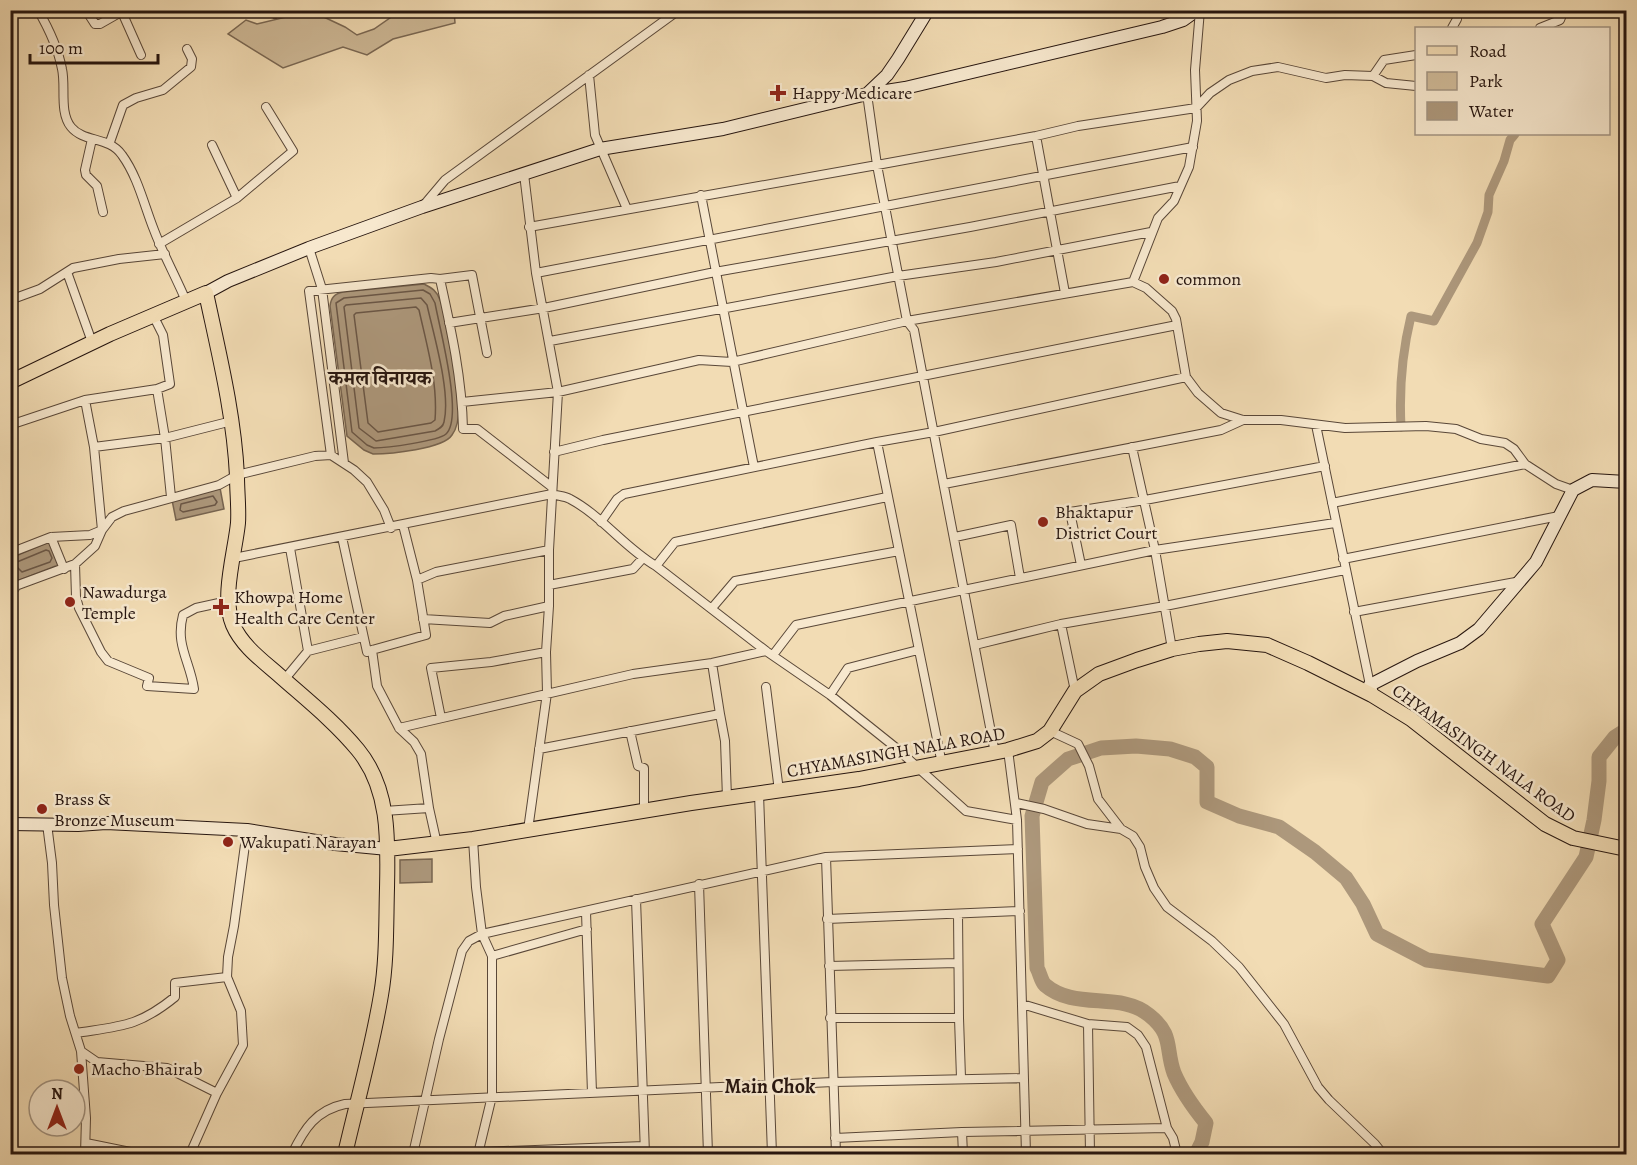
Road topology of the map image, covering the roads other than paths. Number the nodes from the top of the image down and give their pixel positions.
1 (38, 10) edge
2 (86, 10) edge
3 (679, 10) edge
4 (1199, 10) edge
5 (1564, 10) edge
6 (121, 11) edge
7 (922, 14) edge
8 (1457, 19) dead end
9 (1453, 27) edge
10 (1542, 27) edge
11 (187, 49) dead end
12 (141, 55) dead end
13 (1415, 55) edge
14 (589, 75) junction
15 (1373, 76) junction
16 (1415, 86) edge
17 (867, 94) junction
18 (266, 107) dead end
19 (1196, 108) junction
20 (1036, 136) junction
21 (92, 139) junction
22 (110, 142) junction
23 (212, 145) dead end
24 (1193, 147) junction
25 (600, 149) junction
26 (877, 165) junction
27 (524, 174) junction
28 (1044, 175) junction
29 (1180, 186) junction
30 (701, 195) junction
31 (237, 198) junction
32 (422, 207) junction
33 (885, 207) junction
34 (627, 209) junction
35 (1049, 210) junction
36 (103, 212) dead end
37 (529, 227) junction
38 (1151, 232) junction
39 (709, 238) junction
40 (891, 241) junction
41 (159, 244) junction
42 (11, 247) edge
43 (309, 248) junction
44 (1056, 249) junction
45 (10, 253) edge
46 (165, 254) junction
47 (67, 272) junction
48 (715, 272) junction
49 (536, 273) junction
50 (898, 276) junction
51 (440, 279) junction
52 (1133, 282) junction
53 (322, 289) junction
54 (206, 292) junction
55 (1065, 293) junction
56 (10, 300) edge
57 (186, 301) junction
58 (544, 308) junction
59 (722, 310) junction
60 (153, 315) junction
61 (480, 318) junction
62 (906, 321) junction
63 (449, 322) junction
64 (1177, 325) junction
65 (550, 341) junction
66 (92, 342) junction
67 (487, 353) dead end
68 (732, 362) junction
69 (923, 375) junction
70 (1186, 377) junction
71 (10, 382) edge
72 (157, 389) junction
73 (558, 392) junction
74 (85, 400) junction
75 (462, 402) junction
76 (742, 413) junction
77 (1243, 420) junction
78 (232, 422) junction
79 (10, 425) edge
80 (1316, 425) junction
81 (934, 432) junction
82 (165, 438) junction
83 (877, 442) junction
84 (94, 447) junction
85 (1132, 447) junction
86 (554, 452) junction
87 (331, 455) junction
88 (344, 463) junction
89 (1525, 464) junction
90 (1325, 466) junction
91 (754, 467) junction
92 (237, 475) junction
93 (1626, 482) edge
94 (944, 484) junction
95 (1573, 490) junction
96 (552, 491) junction
97 (171, 497) junction
98 (887, 497) junction
99 (1145, 500) junction
100 (1332, 502) junction
101 (1559, 516) junction
102 (601, 522) junction
103 (1335, 523) junction
104 (403, 525) junction
105 (391, 528) junction
106 (102, 530) junction
107 (51, 537) junction
108 (342, 537) junction
109 (955, 537) junction
110 (290, 548) junction
111 (549, 550) junction
112 (1155, 550) junction
113 (899, 551) junction
114 (10, 553) edge
115 (234, 558) junction
116 (643, 558) junction
117 (1343, 559) junction
118 (75, 564) junction
119 (1081, 565) junction
120 (656, 566) junction
121 (64, 569) junction
122 (1345, 570) junction
123 (10, 573) edge
124 (1020, 578) junction
125 (417, 580) junction
126 (1521, 581) junction
127 (549, 585) junction
128 (13, 588) edge
129 (964, 589) junction
130 (228, 601) junction
131 (909, 601) junction
132 (549, 606) junction
133 (1165, 606) junction
134 (712, 608) junction
135 (1354, 612) junction
136 (423, 619) junction
137 (1061, 624) junction
138 (363, 637) junction
139 (975, 645) junction
140 (1172, 649) junction
141 (372, 650) junction
142 (918, 650) junction
143 (308, 651) junction
144 (546, 652) junction
145 (770, 653) junction
146 (712, 663) junction
147 (284, 680) junction
148 (766, 687) dead end
149 (1371, 690) junction
150 (1075, 691) junction
151 (547, 693) junction
152 (830, 694) junction
153 (720, 714) junction
154 (441, 718) junction
155 (399, 728) junction
156 (1050, 730) junction
157 (630, 731) junction
158 (539, 749) junction
159 (1002, 752) junction
160 (942, 764) junction
161 (919, 769) junction
162 (779, 791) junction
163 (759, 794) junction
164 (726, 798) junction
165 (1020, 803) junction
166 (429, 808) junction
167 (384, 811) junction
168 (644, 811) junction
169 (1017, 820) junction
170 (10, 824) edge
171 (47, 824) junction
172 (1121, 829) junction
173 (247, 830) junction
174 (528, 830) junction
175 (473, 839) junction
176 (437, 844) junction
177 (388, 849) junction
178 (1018, 849) junction
179 (1626, 849) edge
180 (826, 857) junction
181 (761, 871) junction
182 (699, 885) junction
183 (636, 899) junction
184 (1020, 911) junction
185 (586, 912) junction
186 (958, 914) junction
187 (827, 920) junction
188 (587, 929) junction
189 (482, 934) junction
190 (492, 956) junction
191 (958, 963) junction
192 (829, 966) junction
193 (227, 977) junction
194 (1022, 1004) junction
195 (830, 1018) junction
196 (959, 1018) junction
197 (1088, 1024) junction
198 (76, 1033) junction
199 (81, 1051) junction
200 (961, 1078) junction
201 (1024, 1078) junction
202 (833, 1082) junction
203 (770, 1086) junction
204 (705, 1088) junction
205 (642, 1090) junction
206 (217, 1093) junction
207 (592, 1093) junction
208 (492, 1096) junction
209 (426, 1101) junction
210 (356, 1103) junction
211 (1167, 1128) junction
212 (1089, 1130) junction
213 (1026, 1131) junction
214 (962, 1132) junction
215 (835, 1138) junction
216 (86, 1143) junction
217 (644, 1150) edge
218 (478, 1153) edge
219 (85, 1155) edge
220 (140, 1155) edge
221 (190, 1155) edge
222 (292, 1155) edge
223 (345, 1155) edge
224 (413, 1155) edge
225 (708, 1155) edge
226 (772, 1155) edge
227 (836, 1155) edge
228 (963, 1155) edge
229 (1026, 1155) edge
230 (1090, 1155) edge
231 (1177, 1155) edge
232 (1383, 1155) edge

1 - 21 street
2 - 6 street
3 - 14 street
4 - 17 main road
4 - 19 street
5 - 10 street
6 - 12 street
7 - 17 main road
8 - 9 street
11 - 22 street
13 - 15 street
14 - 25 street
14 - 32 street
15 - 16 street
15 - 19 street
17 - 25 main road
17 - 26 street
18 - 31 street
19 - 20 street
19 - 24 street
20 - 26 street
20 - 28 street
21 - 22 street
21 - 36 street
22 - 41 street
23 - 31 street
24 - 28 street
24 - 29 street
25 - 27 main road
25 - 34 street
26 - 30 street
26 - 33 street
27 - 32 main road
27 - 37 street
28 - 33 street
28 - 35 street
29 - 35 street
29 - 38 street
30 - 34 street
30 - 39 street
31 - 41 street
32 - 43 main road
33 - 39 street
33 - 40 street
34 - 37 street
35 - 40 street
35 - 44 street
37 - 49 street
38 - 44 street
38 - 52 street
39 - 48 street
39 - 49 street
40 - 48 street
40 - 50 street
41 - 46 street
42 - 45 street
43 - 53 street
43 - 54 main road
44 - 50 street
44 - 55 street
46 - 47 street
46 - 57 street
47 - 56 street
47 - 66 street
48 - 58 street
48 - 59 street
49 - 58 street
50 - 59 street
50 - 62 street
51 - 53 street
51 - 61 street
51 - 63 street
52 - 55 street
52 - 64 street
53 - 87 street
53 - 88 street
54 - 57 main road
54 - 78 main road
55 - 62 street
57 - 60 main road
58 - 61 street
58 - 65 street
59 - 65 street
59 - 68 street
60 - 66 main road
60 - 72 street
61 - 63 street
61 - 67 street
62 - 68 street
62 - 69 street
63 - 75 street
64 - 69 street
64 - 70 street
65 - 73 street
66 - 71 main road
68 - 73 street
68 - 76 street
69 - 76 street
69 - 81 street
70 - 77 street
70 - 81 street
72 - 74 street
72 - 82 street
73 - 75 street
73 - 86 street
74 - 79 street
74 - 84 street
75 - 96 street
76 - 86 street
76 - 91 street
77 - 80 street
77 - 85 street
78 - 82 street
78 - 92 main road
80 - 89 street
80 - 90 street
81 - 83 street
81 - 94 street
82 - 84 street
82 - 97 street
83 - 91 street
83 - 98 street
84 - 106 street
85 - 94 street
85 - 99 street
86 - 96 street
87 - 88 street
87 - 92 street
88 - 105 street
89 - 95 street
89 - 100 street
90 - 99 street
90 - 100 street
91 - 102 street
92 - 97 street
92 - 115 main road
93 - 95 main road
94 - 109 street
95 - 101 main road
96 - 102 street
96 - 104 street
96 - 111 street
97 - 106 street
98 - 113 street
98 - 120 street
99 - 112 street
99 - 119 street
100 - 103 street
101 - 117 street
101 - 126 main road
102 - 116 street
103 - 112 street
103 - 117 street
104 - 105 street
104 - 125 street
105 - 108 street
106 - 107 street
106 - 118 street
107 - 114 street
107 - 121 street
108 - 110 street
108 - 138 street
109 - 124 street
109 - 129 street
110 - 115 street
110 - 143 street
111 - 125 street
111 - 127 street
112 - 119 street
112 - 133 street
113 - 131 street
113 - 134 street
115 - 130 main road
116 - 120 street
116 - 127 street
117 - 122 street
118 - 121 street
118 - 130 street
119 - 124 street
120 - 134 street
121 - 128 street
122 - 133 street
122 - 135 street
123 - 128 street
124 - 129 street
125 - 136 street
126 - 135 street
126 - 149 main road
127 - 132 street
129 - 131 street
129 - 139 street
130 - 147 main road
131 - 142 street
131 - 145 street
132 - 136 street
132 - 144 street
133 - 137 street
133 - 140 street
134 - 145 street
135 - 149 street
136 - 141 street
137 - 139 street
137 - 150 street
138 - 141 street
138 - 143 street
139 - 159 street
140 - 149 main road, CHYAMASINGH NALA ROAD
140 - 150 main road, CHYAMASINGH NALA ROAD
141 - 155 street
142 - 152 street
142 - 160 street
143 - 147 street
144 - 151 street
144 - 154 street
145 - 146 street
145 - 152 street
146 - 151 street
146 - 153 street
147 - 167 main road
148 - 162 street
149 - 179 main road, CHYAMASINGH NALA ROAD
150 - 156 main road, CHYAMASINGH NALA ROAD
151 - 154 street
151 - 158 street
152 - 161 street
153 - 157 street
153 - 164 street
154 - 155 street
155 - 166 street
156 - 159 main road, CHYAMASINGH NALA ROAD
156 - 172 street
157 - 158 street
157 - 168 street
158 - 174 street
159 - 160 main road, CHYAMASINGH NALA ROAD
159 - 165 street
160 - 161 main road, CHYAMASINGH NALA ROAD
161 - 162 main road, CHYAMASINGH NALA ROAD
161 - 169 street
162 - 163 main road, CHYAMASINGH NALA ROAD
163 - 164 main road, CHYAMASINGH NALA ROAD
163 - 181 street
164 - 168 main road, CHYAMASINGH NALA ROAD
165 - 169 street
165 - 172 street
166 - 167 street
166 - 176 street
167 - 177 main road
168 - 174 main road, CHYAMASINGH NALA ROAD
169 - 178 street
170 - 171 main road
171 - 173 main road
171 - 198 street
172 - 232 street
173 - 177 main road
173 - 193 street
174 - 175 main road, CHYAMASINGH NALA ROAD
175 - 176 main road, CHYAMASINGH NALA ROAD
175 - 189 street
176 - 177 main road, CHYAMASINGH NALA ROAD
177 - 210 main road
178 - 180 street
178 - 184 street
180 - 181 street
180 - 187 street
181 - 182 street
181 - 203 street
182 - 183 street
182 - 204 street
183 - 185 street
183 - 205 street
184 - 186 street
184 - 194 street
185 - 188 street
185 - 189 street
186 - 187 street
186 - 191 street
187 - 192 street
188 - 190 street
188 - 207 street
189 - 190 street
189 - 209 street
190 - 208 street
191 - 192 street
191 - 196 street
192 - 195 street
193 - 198 street
193 - 206 street
194 - 197 street
194 - 201 street
195 - 196 street
195 - 202 street
196 - 200 street
197 - 211 street
197 - 212 street
198 - 199 street
199 - 206 street
199 - 216 street
200 - 201 street
200 - 202 street
201 - 213 street
202 - 203 street
202 - 215 street
203 - 204 street
203 - 226 street
204 - 205 street
204 - 225 street
205 - 207 street
205 - 217 street
206 - 221 street
207 - 208 street
208 - 209 street
208 - 218 street
209 - 210 street
209 - 224 street
210 - 222 street
210 - 223 main road
211 - 212 street
211 - 231 street
212 - 213 street
212 - 230 street
213 - 214 street
213 - 229 street
214 - 215 street
214 - 228 street
215 - 227 street
216 - 219 street
216 - 220 street
217 - 218 street

